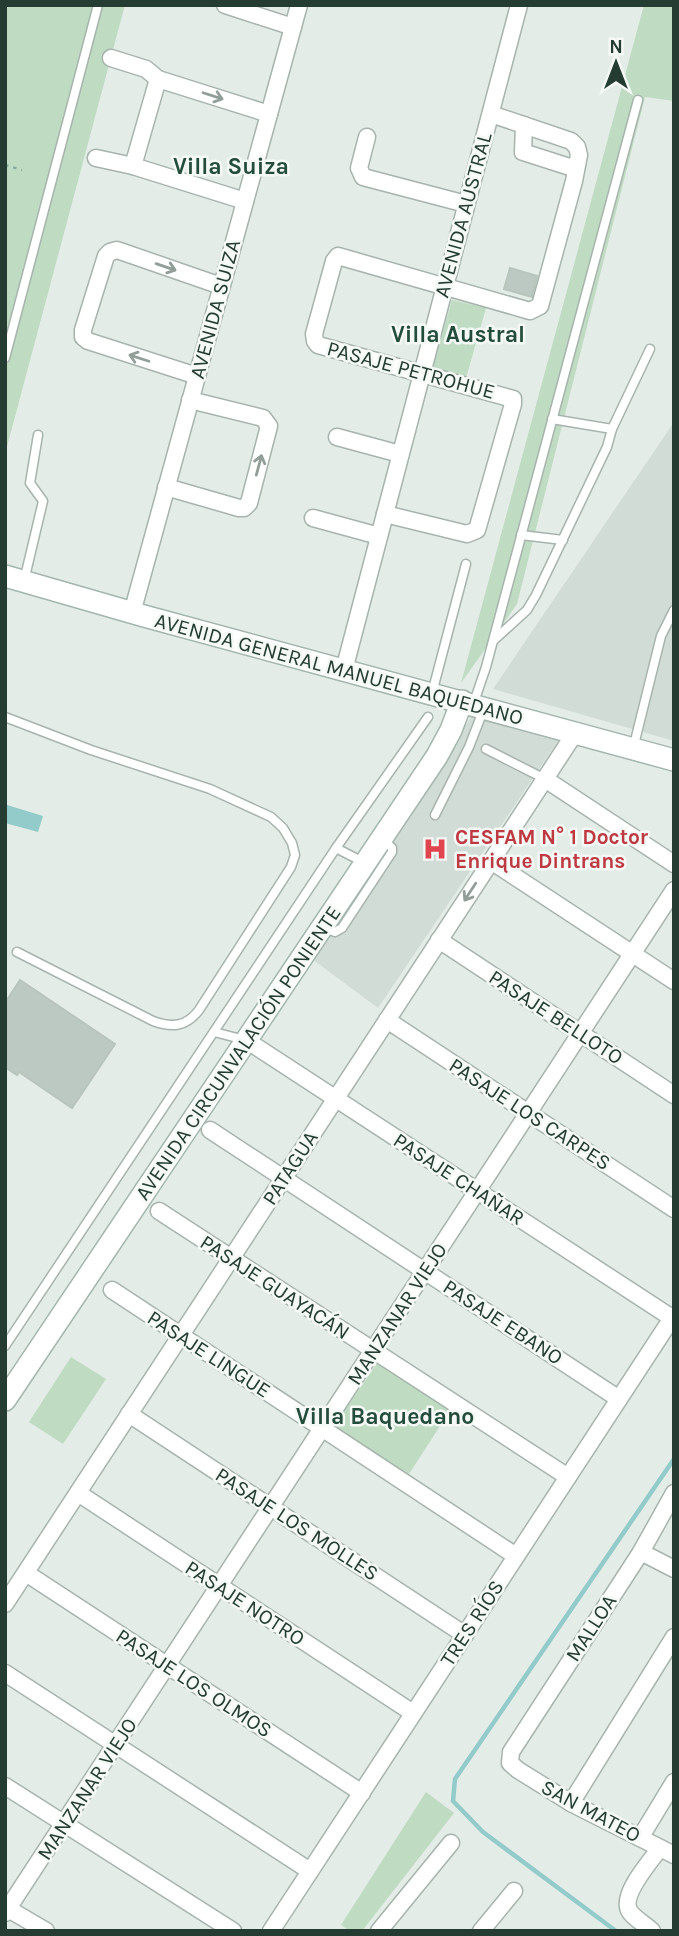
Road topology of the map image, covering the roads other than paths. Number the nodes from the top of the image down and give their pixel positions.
1 (99, 5) edge
2 (225, 5) edge
3 (299, 5) edge
4 (519, 5) edge
5 (293, 27) junction
6 (111, 58) dead end
7 (158, 79) junction
8 (638, 100) dead end
9 (269, 114) junction
10 (491, 114) junction
11 (524, 125) junction
12 (367, 137) dead end
13 (96, 158) dead end
14 (132, 166) junction
15 (575, 175) junction
16 (245, 201) junction
17 (466, 204) junction
18 (221, 286) junction
19 (444, 287) junction
20 (650, 349) dead end
21 (5, 358) edge
22 (422, 373) junction
23 (197, 376) junction
24 (190, 400) junction
25 (552, 418) junction
26 (612, 429) junction
27 (38, 435) dead end
28 (337, 437) dead end
29 (400, 454) junction
30 (166, 487) junction
31 (385, 514) junction
32 (313, 518) dead end
33 (521, 535) junction
34 (379, 536) junction
35 (563, 540) junction
36 (466, 564) dead end
37 (15, 578) edge
38 (674, 610) edge
39 (132, 613) junction
40 (492, 641) junction
41 (344, 670) junction
42 (432, 693) junction
43 (473, 705) junction
44 (5, 717) edge
45 (428, 717) dead end
46 (575, 733) junction
47 (486, 749) dead end
48 (633, 749) junction
49 (673, 755) edge
50 (545, 779) junction
51 (435, 815) dead end
52 (382, 838) junction
53 (336, 848) junction
54 (491, 860) junction
55 (365, 863) junction
56 (674, 864) edge
57 (674, 890) edge
58 (322, 927) junction
59 (439, 940) junction
60 (17, 953) dead end
61 (632, 954) junction
62 (674, 981) edge
63 (387, 1020) junction
64 (214, 1032) junction
65 (580, 1033) junction
66 (246, 1040) junction
67 (674, 1095) edge
68 (335, 1098) junction
69 (528, 1113) junction
70 (210, 1130) dead end
71 (283, 1178) junction
72 (477, 1191) junction
73 (674, 1209) edge
74 (159, 1211) dead end
75 (231, 1258) junction
76 (425, 1271) junction
77 (112, 1290) dead end
78 (673, 1317) edge
79 (180, 1336) junction
80 (5, 1346) edge
81 (373, 1350) junction
82 (619, 1399) junction
83 (5, 1400) edge
84 (129, 1414) junction
85 (322, 1429) junction
86 (568, 1477) junction
87 (78, 1493) junction
88 (674, 1493) edge
89 (271, 1507) junction
90 (641, 1552) junction
91 (516, 1556) junction
92 (674, 1569) edge
93 (26, 1573) junction
94 (219, 1586) junction
95 (5, 1604) edge
96 (465, 1635) junction
97 (674, 1637) edge
98 (167, 1665) junction
99 (5, 1673) edge
100 (413, 1713) junction
101 (116, 1745) junction
102 (510, 1763) joint
103 (674, 1782) edge
104 (5, 1786) edge
105 (362, 1793) junction
106 (571, 1803) junction
107 (64, 1823) junction
108 (640, 1838) junction
109 (451, 1843) dead end
110 (667, 1851) edge
111 (310, 1871) junction
112 (514, 1891) dead end
113 (6, 1910) edge
114 (46, 1931) edge
115 (233, 1931) edge
116 (271, 1931) edge
117 (379, 1931) edge
118 (481, 1931) edge
119 (652, 1931) edge

1 - 21 lane
2 - 5 street
3 - 5 street, AVENIDA SUIZA
4 - 10 street, AVENIDA AUSTRAL
5 - 9 street, AVENIDA SUIZA
6 - 7 street
7 -> 9 street
7 - 14 street
8 - 25 lane
9 - 16 street, AVENIDA SUIZA
10 - 11 street
10 - 17 street, AVENIDA AUSTRAL
11 - 15 street
11 - 15 street
12 - 17 street
13 - 14 street
14 - 16 street
15 - 19 street
16 - 18 street, AVENIDA SUIZA
17 - 19 street, AVENIDA AUSTRAL
18 - 23 street, AVENIDA SUIZA
23 -> 18 street
19 - 22 street, AVENIDA AUSTRAL
19 - 22 street, PASAJE PETROHUE
20 - 26 lane
22 - 29 street, AVENIDA AUSTRAL
22 - 31 street, PASAJE PETROHUE
23 - 24 street, AVENIDA SUIZA
24 - 30 street, AVENIDA SUIZA
30 -> 24 street
25 - 26 lane
25 - 33 lane
26 - 35 lane
27 - 37 lane
28 - 29 street
29 - 31 street, AVENIDA AUSTRAL
30 - 39 street, AVENIDA SUIZA
31 - 34 street, AVENIDA AUSTRAL
32 - 34 street
33 - 35 lane
33 - 40 lane
34 - 41 street, AVENIDA AUSTRAL
35 - 40 lane
36 - 42 lane
37 - 39 street, AVENIDA GENERAL MANUEL BAQUEDANO
38 - 48 lane
39 - 41 street, AVENIDA GENERAL MANUEL BAQUEDANO
40 - 43 lane
41 - 42 street, AVENIDA GENERAL MANUEL BAQUEDANO
42 - 43 street, AVENIDA GENERAL MANUEL BAQUEDANO
43 - 46 street, AVENIDA GENERAL MANUEL BAQUEDANO
43 - 51 lane
43 - 52 street, AVENIDA CIRCUNVALACIÓN PONIENTE
44 - 60 lane
45 - 53 lane
46 - 48 street, AVENIDA GENERAL MANUEL BAQUEDANO
46 - 50 street, PATAGUA
47 - 50 lane
48 - 49 street, AVENIDA GENERAL MANUEL BAQUEDANO
50 - 54 street, PATAGUA
50 - 56 street
52 - 55 street, AVENIDA CIRCUNVALACIÓN PONIENTE
52 - 58 lane
53 - 55 lane
53 - 64 lane
54 -> 59 street, PATAGUA
54 - 61 street
55 - 58 street, AVENIDA CIRCUNVALACIÓN PONIENTE
57 - 61 street, MANZANAR VIEJO
58 - 66 street, AVENIDA CIRCUNVALACIÓN PONIENTE
59 - 63 street, PATAGUA
59 - 65 street, PASAJE BELLOTO
61 - 62 street
61 - 65 street, MANZANAR VIEJO
63 - 68 street, PATAGUA
63 - 69 street, PASAJE LOS CARPES
64 - 66 lane
64 - 80 lane
65 - 67 street, PASAJE BELLOTO
65 - 69 street, MANZANAR VIEJO
66 - 68 street, PASAJE CHAÑAR
66 - 83 street, AVENIDA CIRCUNVALACIÓN PONIENTE
68 - 71 street, PATAGUA
68 - 72 street, PASAJE CHAÑAR
69 - 72 street, MANZANAR VIEJO
69 - 73 street, PASAJE LOS CARPES
70 - 71 street, PASAJE EBANO
71 - 75 street, PATAGUA
71 - 76 street, PASAJE EBANO
72 - 76 street, MANZANAR VIEJO
72 - 78 street, PASAJE CHAÑAR
74 - 75 street, PASAJE GUAYACÁN
75 - 79 street, PATAGUA
75 - 81 street, PASAJE GUAYACÁN
76 - 81 street, MANZANAR VIEJO
76 - 82 street, PASAJE EBANO
77 - 79 street, PASAJE LINGUE
78 - 82 street, TRES RÍOS
79 - 84 street, PATAGUA
79 - 85 street, PASAJE LINGUE
81 - 85 street, MANZANAR VIEJO
81 - 86 street, PASAJE GUAYACÁN
82 - 86 street, TRES RÍOS
84 - 87 street, PATAGUA
84 - 89 street, PASAJE LOS MOLLES
85 - 89 street, MANZANAR VIEJO
85 - 91 street, PASAJE LINGUE
86 - 91 street, TRES RÍOS
87 - 93 street, PATAGUA
87 - 94 street, PASAJE NOTRO
88 - 90 street, MALLOA
89 - 94 street, MANZANAR VIEJO
89 - 96 street, PASAJE LOS MOLLES
90 - 92 street
90 - 102 street, MALLOA
91 - 96 street, TRES RÍOS
93 - 95 street, PATAGUA
93 - 98 street, PASAJE LOS OLMOS
94 - 98 street, MANZANAR VIEJO
94 - 100 street, PASAJE NOTRO
96 - 100 street, TRES RÍOS
97 - 106 street
98 - 101 street, MANZANAR VIEJO
98 - 105 street, PASAJE LOS OLMOS
99 - 101 street
100 - 105 street, TRES RÍOS
101 - 107 street, MANZANAR VIEJO
101 - 111 street
102 - 106 street, SAN MATEO
103 - 108 street
104 - 107 street
105 - 111 street, TRES RÍOS
106 - 108 street, SAN MATEO
107 - 113 street, MANZANAR VIEJO
107 - 115 street
108 - 110 street, SAN MATEO
109 - 117 street
110 - 119 street
111 - 116 street, TRES RÍOS
112 - 118 street
113 - 114 street

